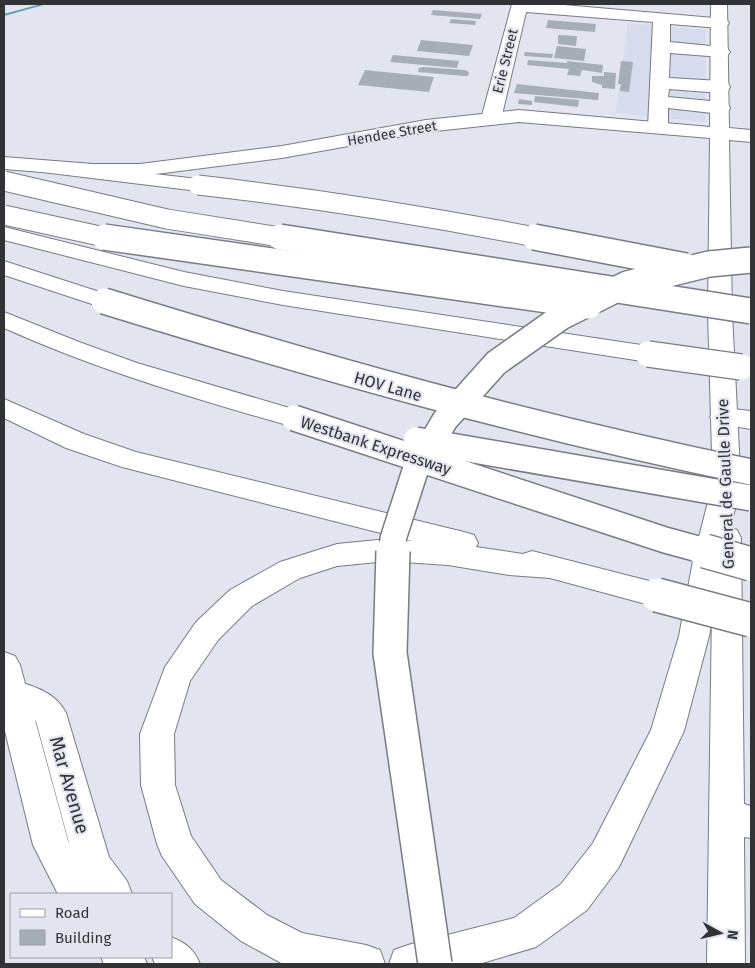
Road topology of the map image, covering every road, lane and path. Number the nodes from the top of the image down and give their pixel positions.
1 (719, 4) edge
2 (519, 5) edge
3 (662, 18) junction
4 (720, 23) junction
5 (662, 47) junction
6 (721, 52) junction
7 (660, 83) junction
8 (721, 87) junction
9 (660, 102) junction
10 (721, 108) junction
11 (491, 119) junction
12 (658, 127) junction
13 (721, 133) junction
14 (751, 136) edge
15 (4, 163) edge
16 (33, 166) junction
17 (4, 181) edge
18 (4, 215) edge
19 (4, 232) edge
20 (751, 260) edge
21 (4, 268) edge
22 (751, 279) edge
23 (751, 311) edge
24 (4, 319) edge
25 (751, 329) edge
26 (4, 337) edge
27 (70, 348) junction
28 (748, 366) edge
29 (4, 408) edge
30 (723, 417) junction
31 (294, 418) junction
32 (751, 420) edge
33 (743, 484) edge
34 (751, 564) edge
35 (550, 567) junction
36 (751, 620) edge
37 (6, 682) edge
38 (739, 820) edge
39 (76, 893) edge
40 (113, 893) edge
41 (366, 964) edge
42 (408, 964) edge
43 (435, 964) edge
44 (726, 964) edge

1 - 4 main road, General de Gaulle Drive
2 - 3 main road
2 - 11 main road, Erie Street
3 - 4 main road
3 - 5 main road
4 - 6 main road, General de Gaulle Drive
5 - 6 main road
5 - 7 main road
6 - 8 main road, General de Gaulle Drive
7 - 8 main road
7 - 9 main road
8 - 10 main road, General de Gaulle Drive
9 - 10 main road
9 - 12 main road
10 - 13 main road, General de Gaulle Drive
11 - 12 main road, Hendee Street
11 - 16 main road, Hendee Street
12 - 13 main road, Hendee Street
13 - 14 main road, Hendee Street
13 - 30 main road, General de Gaulle Drive
15 - 16 main road
16 - 22 main road, bridge
17 - 23 main road, bridge
18 - 25 main road, bridge
19 - 28 main road, bridge
20 - 43 main road, bridge
21 - 33 main road, HOV Lane, bridge
24 - 27 main road, Westbank Expressway
26 - 27 main road
27 - 31 main road, Westbank Expressway
29 - 35 main road
30 - 32 main road
30 - 33 main road, General de Gaulle Drive
31 - 33 main road, bridge
31 - 34 main road, Westbank Expressway, bridge
33 - 38 main road, General de Gaulle Drive
33 - 42 main road
35 - 36 main road, bridge
35 - 41 main road
37 - 39 main road, Mar Avenue
37 - 40 main road, Mar Avenue
38 - 44 main road, General de Gaulle Drive

